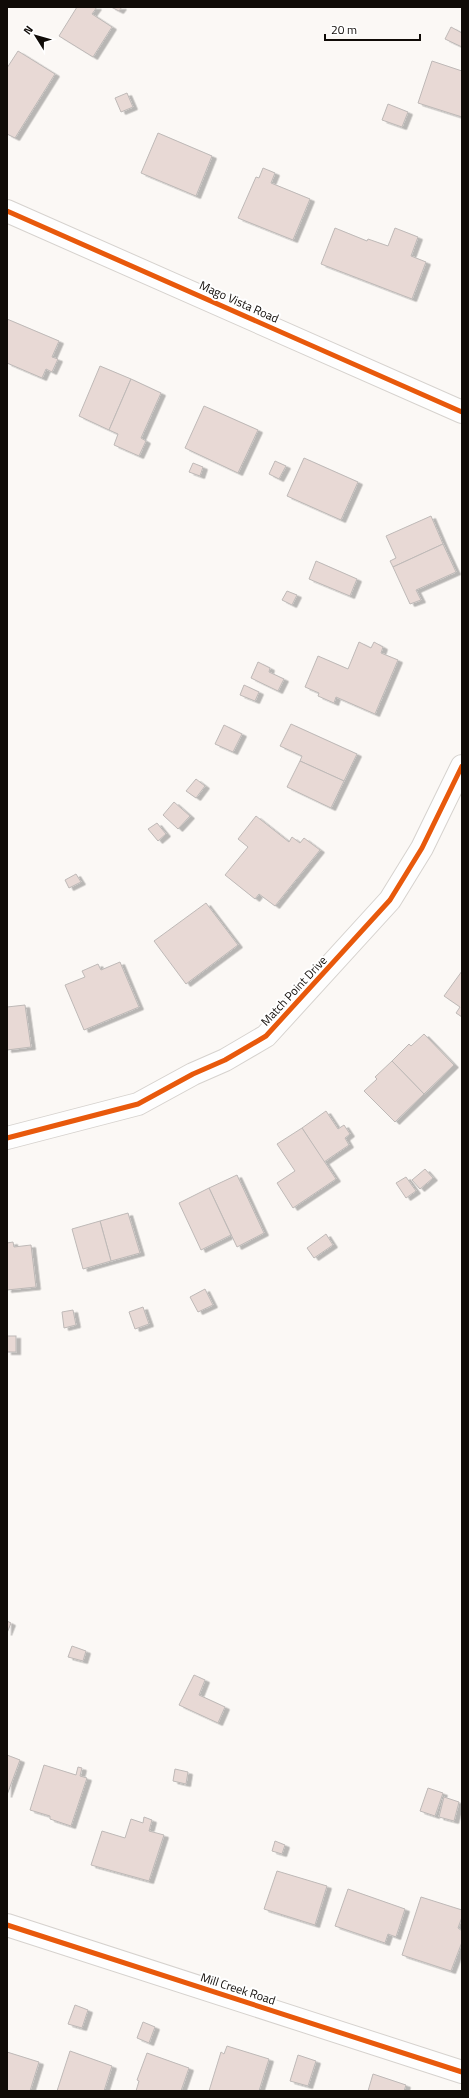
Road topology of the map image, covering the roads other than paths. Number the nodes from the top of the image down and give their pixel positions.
1 (7, 211) edge
2 (462, 412) edge
3 (462, 766) edge
4 (7, 1138) edge
5 (7, 1925) edge
6 (462, 2072) edge

1 - 2 street, Mago Vista Road
3 - 4 street, Match Point Drive
5 - 6 street, Mill Creek Road

